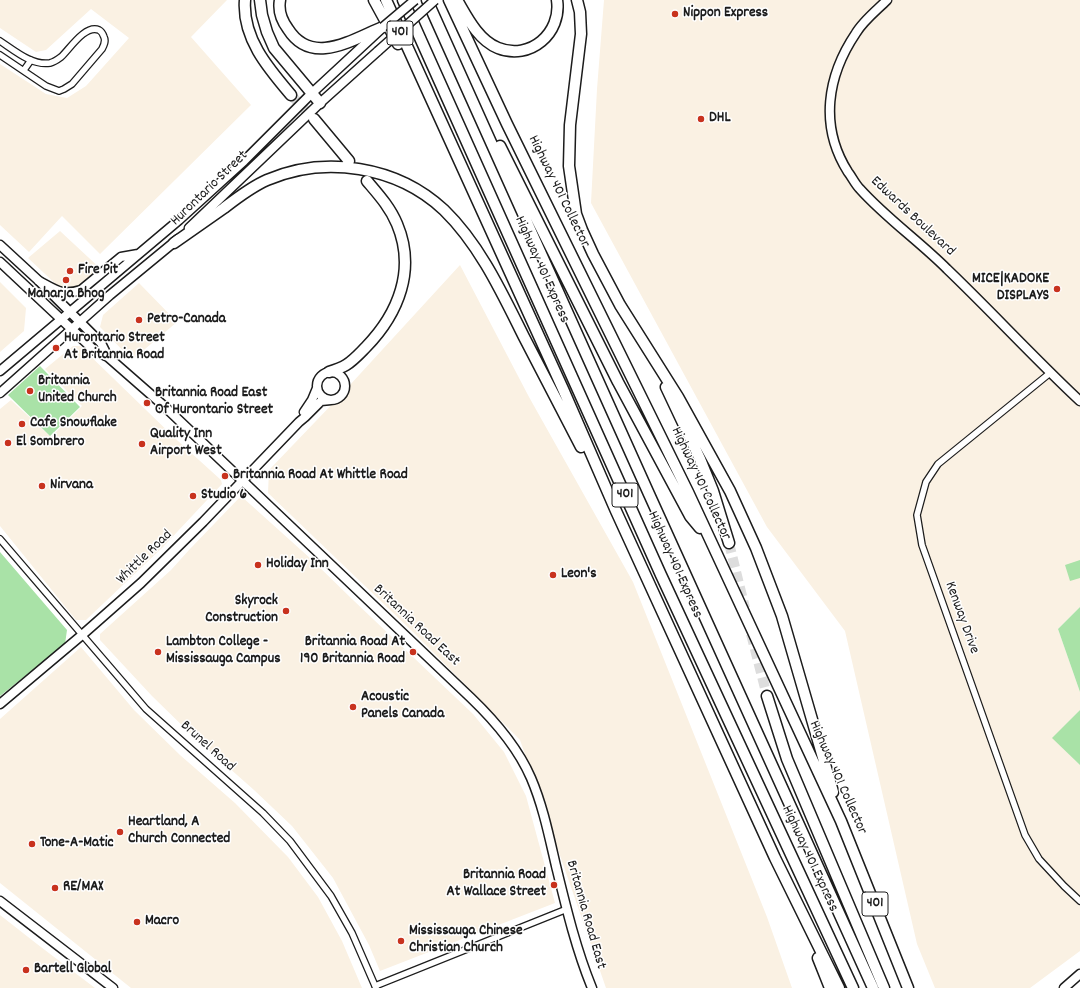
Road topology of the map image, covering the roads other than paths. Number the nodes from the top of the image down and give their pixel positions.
1 (245, 0) edge
2 (260, 0) edge
3 (280, 0) edge
4 (374, 0) edge
5 (386, 0) edge
6 (403, 0) edge
7 (415, 0) edge
8 (427, 0) edge
9 (435, 0) edge
10 (449, 0) edge
11 (457, 0) edge
12 (557, 0) edge
13 (576, 0) edge
14 (887, 0) edge
15 (394, 18) junction
16 (383, 27) joint
17 (371, 35) junction
18 (0, 41) edge
19 (448, 47) junction
20 (0, 55) edge
21 (31, 60) junction
22 (415, 65) junction
23 (24, 70) junction
24 (311, 94) junction
25 (291, 95) tunnel mouth
26 (320, 103) junction
27 (314, 119) tunnel mouth
28 (349, 161) dead end
29 (367, 181) dead end
30 (174, 242) junction
31 (0, 245) edge
32 (139, 254) junction
33 (0, 262) edge
34 (39, 281) junction
35 (75, 317) junction
36 (66, 325) junction
37 (647, 349) junction
38 (108, 358) junction
39 (0, 371) edge
40 (329, 372) junction
41 (1050, 373) junction
42 (317, 388) junction
43 (0, 393) edge
44 (331, 400) junction
45 (1080, 401) edge
46 (298, 422) junction
47 (242, 481) junction
48 (616, 511) junction
49 (0, 539) edge
50 (709, 539) junction
51 (729, 543) tunnel mouth
52 (82, 635) junction
53 (767, 696) tunnel mouth
54 (0, 704) edge
55 (842, 820) junction
56 (790, 888) junction
57 (0, 901) edge
58 (1080, 901) edge
59 (567, 909) junction
60 (1080, 974) edge
61 (375, 987) edge
62 (113, 988) edge
63 (592, 988) edge
64 (830, 988) edge
65 (839, 988) edge
66 (853, 988) edge
67 (873, 988) edge
68 (884, 988) edge
69 (908, 988) edge
70 (1064, 988) edge

1 - 25 highway
2 - 24 highway
3 - 17 highway
4 - 22 highway
5 - 15 highway, 401
6 - 66 highway, Highway 401 Express / 401
7 - 15 main road, bridge
8 - 19 highway, Highway 401 Express / 401
9 - 26 main road, Hurontario Street, bridge
10 - 50 highway, Highway 401 Collector / 401
11 - 12 highway
13 - 37 highway
14 - 41 main road, Edwards Boulevard
15 - 16 main road, bridge
15 - 22 highway, 401
16 - 17 highway
17 - 24 main road, Hurontario Street
18 - 21 street
19 - 50 highway
19 - 67 highway, Highway 401 Express / 401
20 - 23 street
21 - 23 street
21 - 23 street
22 - 48 highway, 401
24 - 26 highway
24 - 32 main road, Hurontario Street
26 - 30 main road, Hurontario Street
27 - 28 highway
29 - 40 highway
30 - 35 main road, Hurontario Street
30 - 48 highway
31 - 34 main road
32 - 34 main road
32 - 35 main road, Hurontario Street
33 - 36 main road, Britannia Road East
34 - 35 main road, Britannia Road East
35 - 36 main road, Hurontario Street
35 - 36 main road, Hurontario Street
35 - 38 main road, Britannia Road East
36 - 38 main road, Britannia Road East
36 - 39 main road, Hurontario Street
36 - 43 main road, Hurontario Street
37 - 51 highway
37 - 55 highway
38 - 47 main road, Britannia Road East
40 - 42 main road
40 - 44 main road
41 - 45 main road, Edwards Boulevard
41 - 58 street, Kenway Drive
42 - 44 main road
42 - 46 main road, Whittle Road
44 - 46 main road, Whittle Road
46 - 47 main road, Whittle Road
47 - 52 main road, Whittle Road
47 - 59 main road, Britannia Road East
48 - 56 highway, 401
49 - 52 street, Brunel Road
50 - 55 highway, Highway 401 Collector / 401
52 - 54 main road, Whittle Road
52 - 61 street, Brunel Road
53 - 68 highway
55 - 69 highway, Highway 401 Collector / 401
56 - 64 highway
56 - 65 highway, 401
57 - 62 main road
59 - 61 street
59 - 63 main road, Britannia Road East
60 - 70 main road

